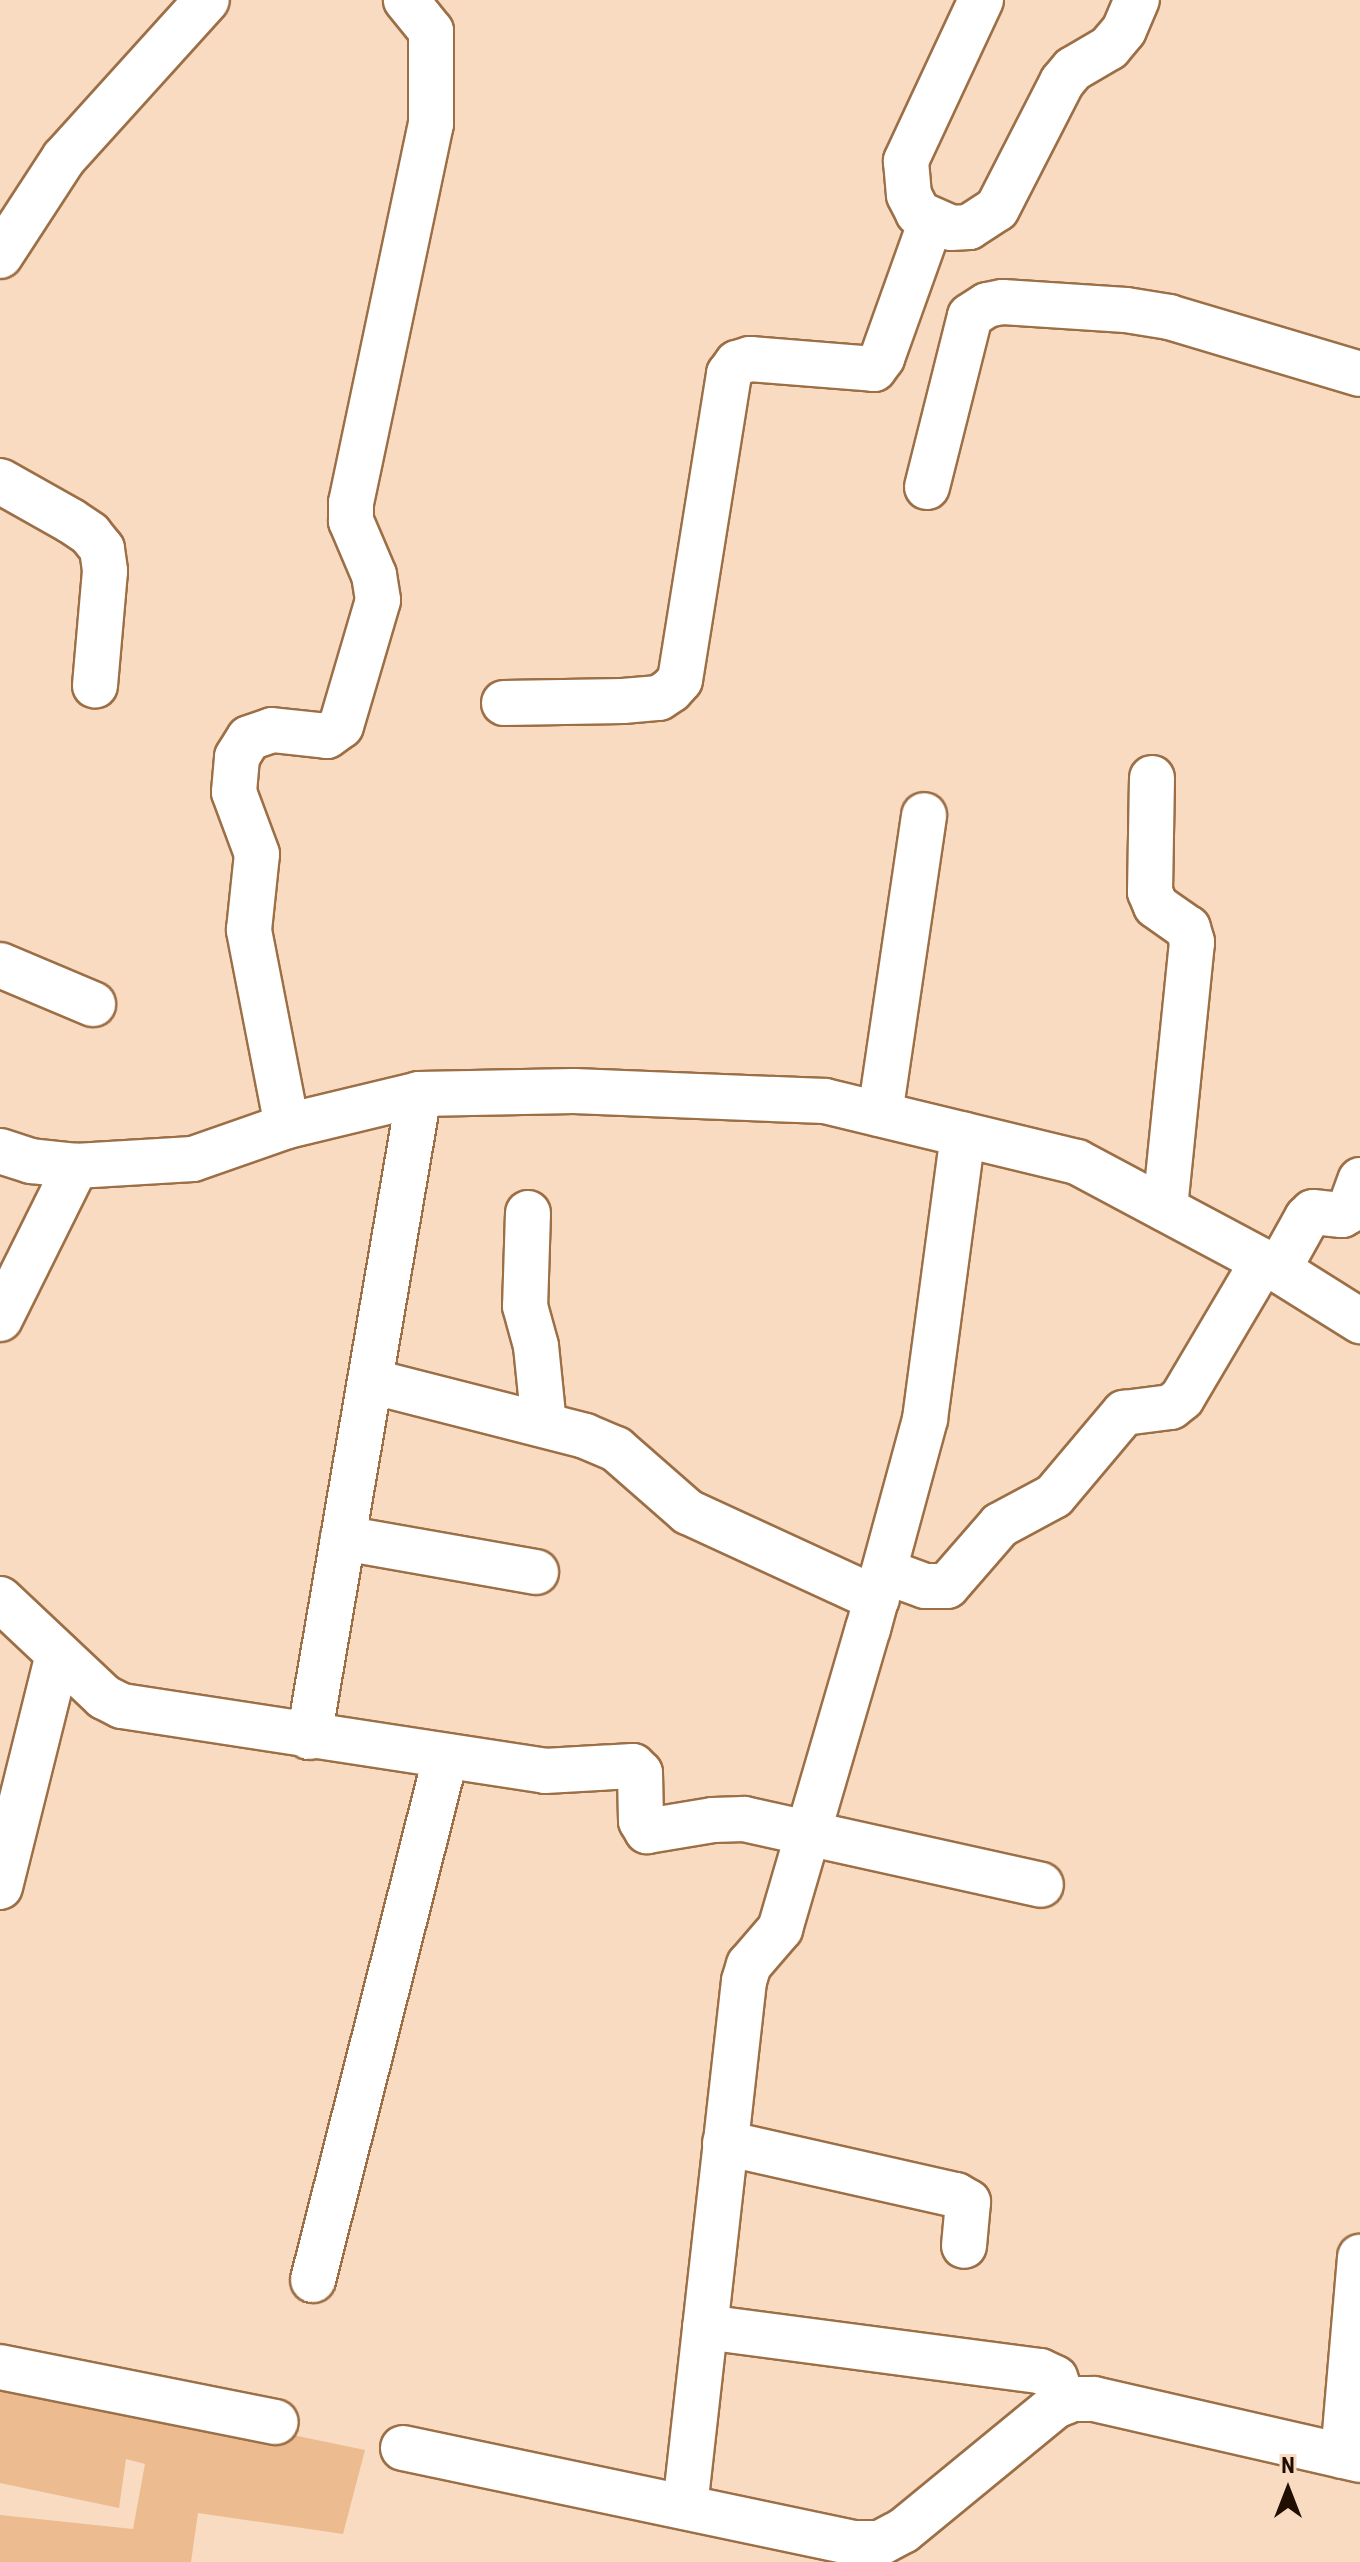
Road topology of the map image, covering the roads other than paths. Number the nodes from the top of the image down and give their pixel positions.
1 (406, 0) edge
2 (981, 0) edge
3 (1137, 0) edge
4 (187, 6) edge
5 (931, 221) junction
6 (0, 256) edge
7 (1360, 374) edge
8 (0, 481) edge
9 (927, 487) dead end
10 (95, 686) dead end
11 (504, 703) dead end
12 (1152, 778) dead end
13 (924, 815) dead end
14 (0, 965) edge
15 (93, 1004) dead end
16 (419, 1094) junction
17 (880, 1114) junction
18 (287, 1126) junction
19 (963, 1135) junction
20 (0, 1151) edge
21 (76, 1166) junction
22 (1360, 1180) edge
23 (1165, 1209) junction
24 (528, 1213) dead end
25 (1270, 1266) junction
26 (0, 1319) edge
27 (1360, 1321) edge
28 (370, 1381) junction
29 (544, 1425) junction
30 (343, 1538) junction
31 (536, 1572) dead end
32 (881, 1585) junction
33 (0, 1599) edge
34 (58, 1654) junction
35 (309, 1737) junction
36 (445, 1759) junction
37 (807, 1831) junction
38 (1041, 1885) dead end
39 (0, 1887) edge
40 (725, 2143) junction
41 (964, 2246) dead end
42 (1360, 2257) edge
43 (313, 2280) dead end
44 (705, 2327) junction
45 (0, 2367) edge
46 (1064, 2402) junction
47 (276, 2422) dead end
48 (403, 2448) dead end
49 (1352, 2458) edge
50 (685, 2507) junction
51 (853, 2552) edge

1 - 18 street
2 - 5 street
3 - 5 street
4 - 6 street
5 - 11 street
7 - 9 street
8 - 10 street
12 - 23 street
13 - 17 street
14 - 15 street
16 - 17 street
16 - 18 street
16 - 28 street
17 - 19 street
18 - 21 street
19 - 23 street
19 - 32 street
20 - 21 street
21 - 26 street
22 - 25 street
23 - 25 street
24 - 29 street
25 - 27 street
25 - 32 street
28 - 29 street
28 - 30 street
29 - 32 street
30 - 31 street
30 - 35 street
32 - 37 street
33 - 34 street
34 - 35 street
34 - 39 street
35 - 36 street
36 - 37 street
36 - 43 street
37 - 38 street
37 - 40 street
40 - 41 street
40 - 44 street
42 - 49 street
44 - 46 street
44 - 50 street
45 - 47 street
46 - 49 street
46 - 51 street
48 - 50 street
50 - 51 street

